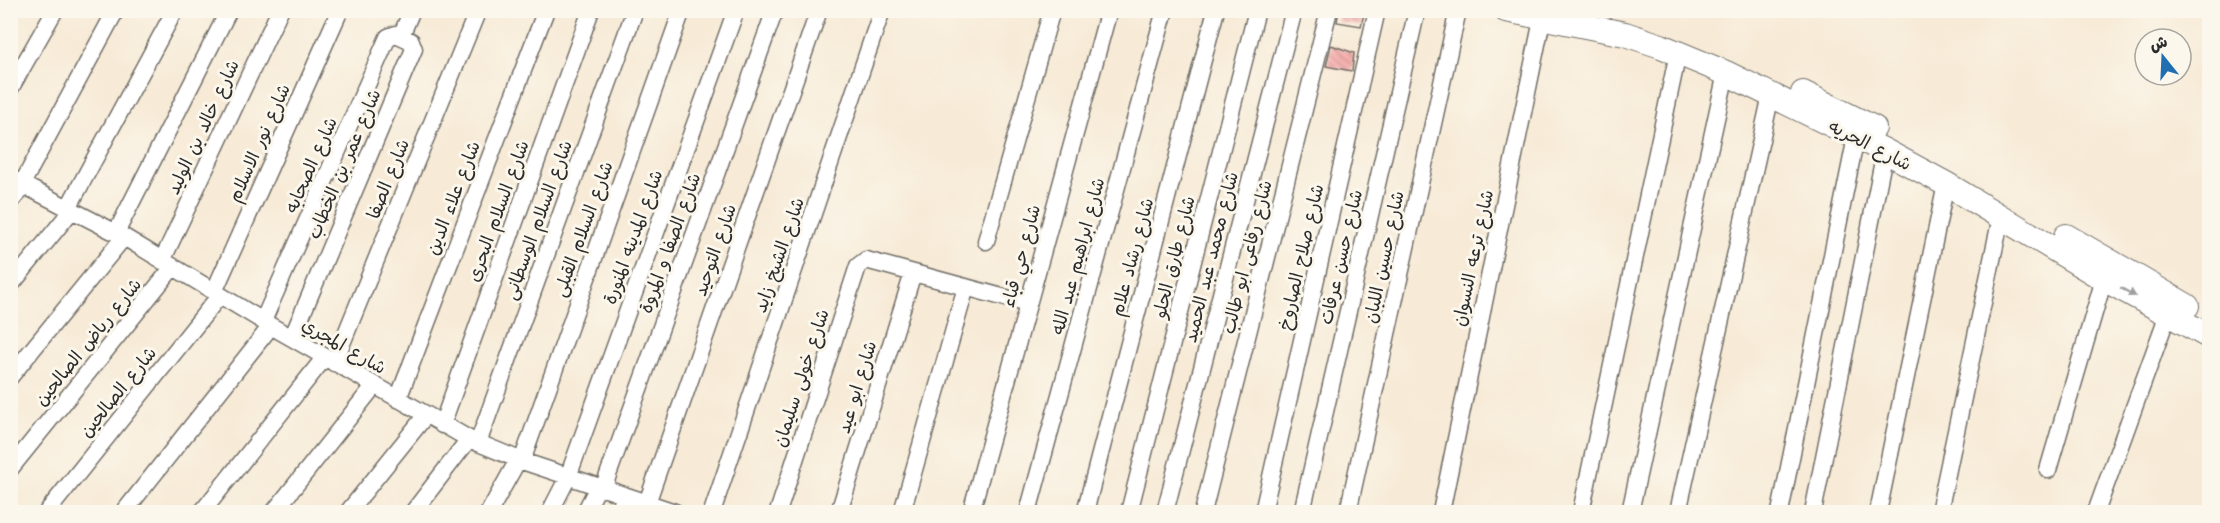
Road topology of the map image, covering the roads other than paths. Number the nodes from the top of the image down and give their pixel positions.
1 (55, 10) edge
2 (116, 10) edge
3 (175, 10) edge
4 (229, 10) edge
5 (280, 10) edge
6 (340, 10) edge
7 (412, 10) edge
8 (478, 10) edge
9 (546, 10) edge
10 (591, 10) edge
11 (635, 10) edge
12 (682, 10) edge
13 (736, 10) edge
14 (775, 10) edge
15 (819, 10) edge
16 (882, 10) edge
17 (1052, 10) edge
18 (1109, 10) edge
19 (1165, 10) edge
20 (1216, 10) edge
21 (1257, 10) edge
22 (1294, 10) edge
23 (1329, 10) edge
24 (1377, 10) edge
25 (1417, 10) edge
26 (1458, 10) edge
27 (1506, 10) edge
28 (1574, 10) edge
29 (1543, 15) edge
30 (401, 36) junction
31 (1678, 53) junction
32 (1726, 73) junction
33 (10, 89) edge
34 (1771, 95) junction
35 (1856, 137) junction
36 (1885, 151) junction
37 (19, 183) edge
38 (1946, 184) junction
39 (10, 202) edge
40 (70, 209) junction
41 (2001, 217) junction
42 (120, 235) junction
43 (986, 241) dead end
44 (2086, 256) junction
45 (168, 264) junction
46 (913, 273) junction
47 (2104, 279) junction
48 (10, 286) edge
49 (966, 287) junction
50 (217, 294) junction
51 (1028, 304) junction
52 (2168, 314) junction
53 (2210, 319) edge
54 (267, 324) junction
55 (2210, 337) edge
56 (292, 338) junction
57 (329, 360) junction
58 (10, 377) edge
59 (374, 386) junction
60 (398, 399) junction
61 (426, 416) junction
62 (442, 425) junction
63 (473, 441) junction
64 (520, 461) junction
65 (10, 469) edge
66 (2048, 470) dead end
67 (568, 477) junction
68 (600, 488) junction
69 (626, 496) junction
70 (647, 503) junction
71 (47, 513) edge
72 (124, 513) edge
73 (202, 513) edge
74 (274, 513) edge
75 (348, 513) edge
76 (413, 513) edge
77 (489, 513) edge
78 (550, 513) edge
79 (585, 513) edge
80 (618, 513) edge
81 (675, 513) edge
82 (712, 513) edge
83 (778, 513) edge
84 (839, 513) edge
85 (902, 513) edge
86 (971, 513) edge
87 (1028, 513) edge
88 (1085, 513) edge
89 (1129, 513) edge
90 (1166, 513) edge
91 (1203, 513) edge
92 (1263, 513) edge
93 (1302, 513) edge
94 (1348, 513) edge
95 (1441, 513) edge
96 (1581, 513) edge
97 (1630, 513) edge
98 (1677, 513) edge
99 (1780, 513) edge
100 (1813, 513) edge
101 (1878, 513) edge
102 (1940, 513) edge
103 (2097, 513) edge

1 - 33 street
2 - 37 street
3 - 40 street
4 - 42 street
5 - 45 street, شارع خالد بن الوليد
6 - 50 street, شارع نور الاسلام
7 - 30 street
8 - 57 street, شارع الصفا
9 - 60 street, شارع علاء الدين
10 - 62 street, شارع السلام البحرى
11 - 63 street, شارع السلام الوسطانى
12 - 64 street, شارع السلام القبلى
13 - 67 street, شارع المدينه المنورة
14 - 68 street, شارع الصفا و المروة
15 - 70 street, شارع التوحيد
16 - 82 street, شارع الشيخ زايد
17 - 43 street
18 - 51 street, شارع حي قباء
19 - 87 street, شارع ابراهيم عبد الله
20 - 88 street, شارع رشاد علام
21 - 89 street, شارع طارق الحلو
22 - 90 street, شارع محمد عبد الحميد
23 - 91 street, شارع رفاعى ابو طالب
24 - 92 street, شارع صلاح الصاروخ
25 - 93 street, شارع حسن عرفات
26 - 94 street, شارع حسين اللبان
27 - 29 main road, شارع الحريه
28 - 44 main road, شارع الحريه
29 - 31 main road, شارع الحريه
29 - 95 street, شارع ترعه النسوان
30 - 54 street, شارع الصحابه
30 - 56 street, شارع عمر بن الخطاب
31 - 32 main road, شارع الحريه
31 - 96 street
32 - 34 main road, شارع الحريه
32 - 97 street
34 - 35 main road, شارع الحريه
34 - 98 street
35 - 36 main road, شارع الحريه
35 - 99 street
36 - 38 main road, شارع الحريه
36 - 100 street
37 - 39 street
37 - 40 street, شارع المجري
38 - 41 main road, شارع الحريه
38 - 101 street
40 - 42 street, شارع المجري
40 - 48 street
41 - 44 main road, شارع الحريه
41 - 102 street
42 - 45 street, شارع المجري
42 - 58 street
44 - 47 main road, شارع الحريه
44 - 53 main road, شارع الحريه
45 - 50 street, شارع المجري
45 - 65 street, شارع رياض الصالحين
46 - 49 street
46 - 83 street, شارع خولى سليمان
46 - 84 street, شارع ابو عيد
47 -> 52 main road, شارع الحريه
47 - 66 street
49 - 51 street
49 - 85 street
50 - 54 street, شارع المجري
50 - 71 street, شارع الصالحين
51 - 86 street, شارع حي قباء
52 - 55 main road, شارع الحريه
52 - 103 street
54 - 56 street, شارع المجري
54 - 72 street
56 - 57 street, شارع المجري
57 - 59 street, شارع المجري
57 - 73 street, شارع الصفا
59 - 60 street, شارع المجري
59 - 74 street
60 - 61 street, شارع المجري
61 - 62 street, شارع المجري
61 - 75 street
62 - 63 street, شارع المجري
63 - 64 street, شارع المجري
63 - 76 street, شارع السلام الوسطانى
64 - 67 street, شارع المجري
64 - 77 street, شارع السلام القبلى
67 - 68 street, شارع المجري
67 - 78 street, شارع المدينه المنورة
68 - 69 street, شارع المجري
68 - 79 street, شارع الصفا و المروة
69 - 70 street, شارع المجري
69 - 80 street
70 - 81 street, شارع المجري

